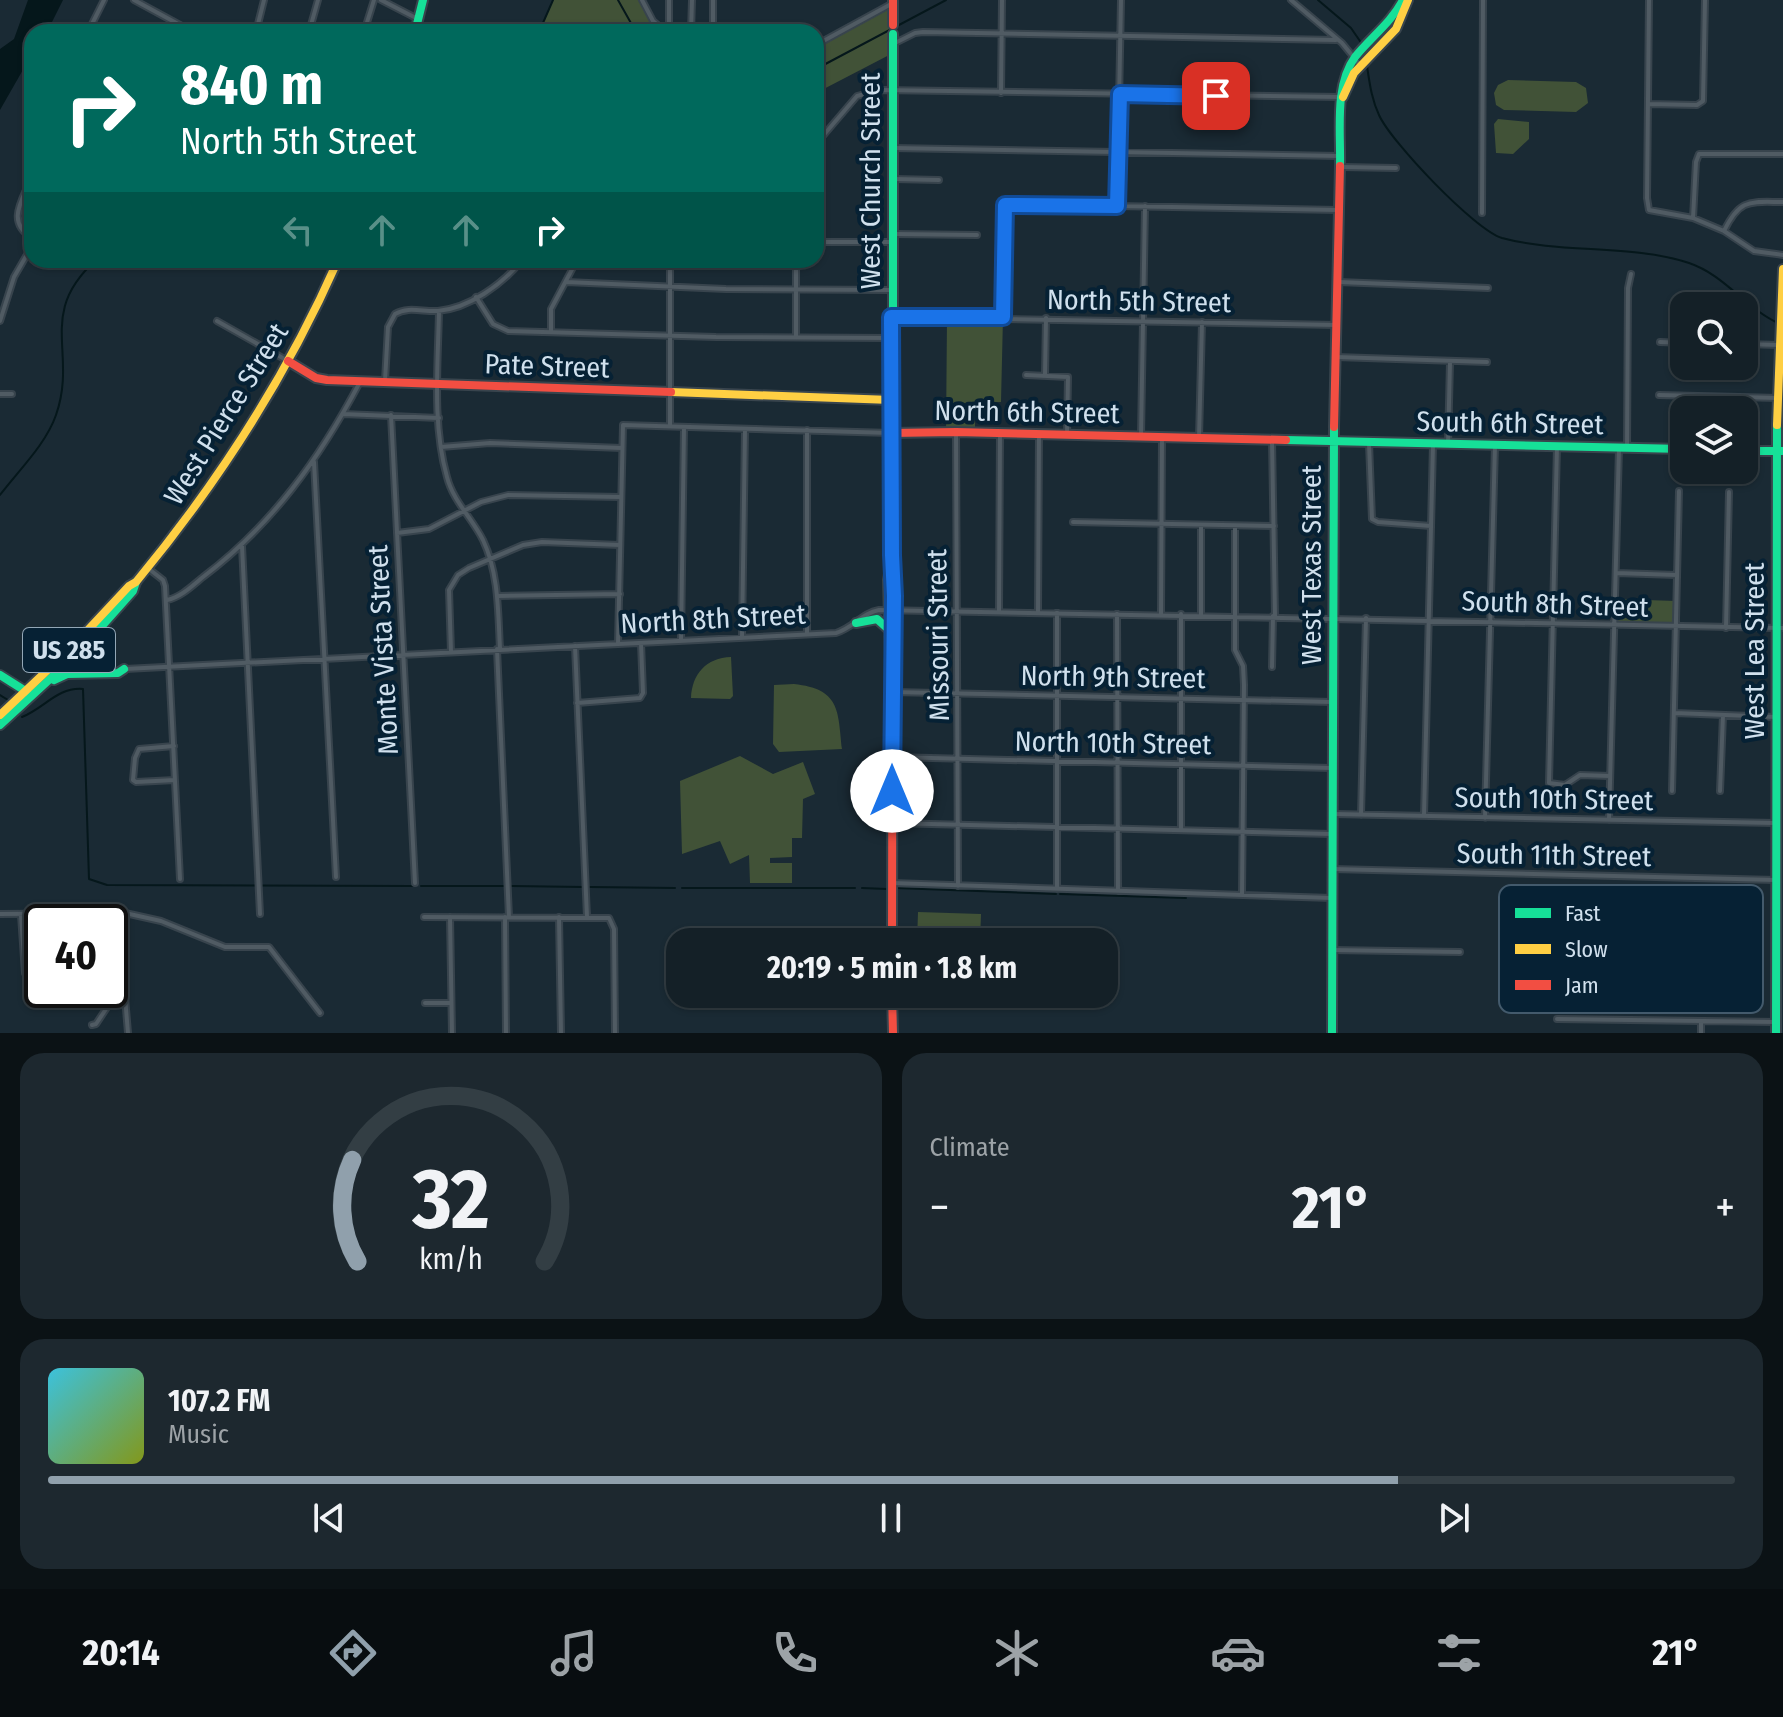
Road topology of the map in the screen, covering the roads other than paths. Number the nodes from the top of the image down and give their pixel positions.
1 (104, 0) edge
2 (134, 0) edge
3 (264, 0) edge
4 (318, 0) edge
5 (374, 0) edge
6 (381, 0) edge
7 (423, 0) edge
8 (642, 0) edge
9 (669, 0) edge
10 (692, 0) edge
11 (713, 0) edge
12 (1002, 0) edge
13 (1121, 0) edge
14 (1291, 0) edge
15 (1405, 0) edge
16 (1483, 0) edge
17 (1649, 0) edge
18 (1705, 0) edge
19 (893, 2) edge
20 (418, 19) junction
21 (92, 24) edge
22 (178, 24) edge
23 (258, 24) edge
24 (311, 24) edge
25 (366, 24) edge
26 (417, 24) edge
27 (657, 24) edge
28 (668, 24) edge
29 (691, 24) edge
30 (713, 24) edge
31 (1002, 34) junction
32 (1121, 35) junction
33 (1336, 40) junction
34 (824, 41) edge
35 (893, 45) junction
36 (1355, 55) junction
37 (1360, 65) junction
38 (892, 90) junction
39 (1001, 93) junction
40 (1120, 94) junction
41 (1343, 97) junction
42 (1648, 104) junction
43 (824, 130) edge
44 (892, 148) junction
45 (1118, 152) junction
46 (1783, 154) edge
47 (1342, 156) junction
48 (1342, 167) junction
49 (1396, 168) dead end
50 (892, 179) junction
51 (939, 180) dead end
52 (24, 197) edge
53 (1783, 202) edge
54 (1117, 206) junction
55 (1145, 206) junction
56 (1341, 210) junction
57 (1482, 213) dead end
58 (1693, 218) junction
59 (1724, 231) junction
60 (24, 232) edge
61 (977, 235) dead end
62 (892, 238) junction
63 (824, 242) edge
64 (1783, 255) edge
65 (24, 260) edge
66 (334, 268) edge
67 (514, 268) edge
68 (573, 268) edge
69 (670, 268) edge
70 (796, 268) edge
71 (1783, 269) edge
72 (1631, 274) dead end
73 (566, 282) junction
74 (1339, 282) junction
75 (670, 288) junction
76 (1488, 288) dead end
77 (796, 290) junction
78 (892, 290) junction
79 (476, 297) junction
80 (439, 311) junction
81 (891, 317) junction
82 (1003, 317) junction
83 (1046, 318) junction
84 (1782, 318) edge
85 (0, 321) edge
86 (217, 321) dead end
87 (1143, 321) junction
88 (1202, 322) junction
89 (1337, 325) junction
90 (1781, 330) edge
91 (551, 332) junction
92 (670, 336) junction
93 (796, 337) junction
94 (891, 338) junction
95 (1660, 342) dead end
96 (1670, 342) edge
97 (1758, 344) edge
98 (1781, 345) junction
99 (1336, 357) junction
100 (288, 361) junction
101 (1450, 362) junction
102 (1487, 362) dead end
103 (1026, 375) dead end
104 (1045, 375) junction
105 (360, 382) junction
106 (385, 382) junction
107 (438, 384) junction
108 (670, 393) junction
109 (0, 394) edge
110 (12, 394) dead end
111 (1659, 395) dead end
112 (1779, 398) junction
113 (891, 400) junction
114 (343, 414) junction
115 (391, 415) junction
116 (439, 418) junction
117 (670, 426) junction
118 (684, 426) junction
119 (745, 429) junction
120 (807, 430) junction
121 (956, 432) junction
122 (891, 433) junction
123 (1000, 434) junction
124 (1039, 434) junction
125 (1067, 435) junction
126 (1141, 437) junction
127 (1162, 437) junction
128 (1199, 438) junction
129 (1272, 440) junction
130 (1334, 442) junction
131 (1369, 443) junction
132 (1433, 444) junction
133 (1448, 444) junction
134 (1495, 445) junction
135 (1624, 445) junction
136 (1557, 446) junction
137 (441, 447) junction
138 (622, 448) junction
139 (1670, 448) edge
140 (1758, 451) edge
141 (1780, 451) edge
142 (314, 462) junction
143 (1679, 491) dead end
144 (1729, 492) dead end
145 (621, 497) junction
146 (464, 512) junction
147 (1073, 522) dead end
148 (1161, 524) junction
149 (1201, 525) junction
150 (1235, 526) junction
151 (1274, 526) junction
152 (1431, 526) junction
153 (397, 533) junction
154 (620, 545) junction
155 (242, 546) junction
156 (490, 558) junction
157 (148, 568) junction
158 (1616, 573) junction
159 (1677, 575) junction
160 (136, 582) junction
161 (620, 594) junction
162 (497, 596) junction
163 (167, 600) junction
164 (891, 610) junction
165 (958, 611) junction
166 (999, 612) junction
167 (1038, 613) junction
168 (1057, 613) junction
169 (1117, 614) junction
170 (1161, 614) junction
171 (1181, 614) junction
172 (1201, 615) junction
173 (1236, 615) junction
174 (1274, 616) junction
175 (1333, 618) junction
176 (1366, 618) junction
177 (1429, 620) junction
178 (1490, 622) junction
179 (856, 623) junction
180 (1552, 623) junction
181 (1614, 625) junction
182 (1676, 627) junction
183 (1726, 628) junction
184 (1780, 628) edge
185 (889, 631) junction
186 (807, 634) junction
187 (742, 637) junction
188 (681, 641) junction
189 (87, 643) junction
190 (641, 643) junction
191 (618, 644) junction
192 (575, 646) junction
193 (499, 649) junction
194 (73, 652) junction
195 (451, 652) junction
196 (403, 655) junction
197 (325, 659) junction
198 (247, 663) junction
199 (90, 666) junction
200 (1272, 667) dead end
201 (170, 668) junction
202 (124, 669) junction
203 (0, 675) edge
204 (44, 686) junction
205 (892, 692) junction
206 (959, 693) junction
207 (29, 694) junction
208 (1057, 696) junction
209 (1117, 698) junction
210 (1182, 699) junction
211 (1244, 700) junction
212 (1332, 702) junction
213 (577, 703) junction
214 (1674, 713) junction
215 (0, 715) edge
216 (1723, 715) junction
217 (1776, 717) junction
218 (0, 725) edge
219 (174, 746) junction
220 (892, 757) junction
221 (959, 759) junction
222 (1057, 762) junction
223 (1118, 763) junction
224 (1182, 764) junction
225 (1243, 766) junction
226 (1332, 768) junction
227 (1610, 776) junction
228 (175, 780) junction
229 (1672, 791) dead end
230 (1720, 791) dead end
231 (1332, 814) junction
232 (1361, 815) junction
233 (1424, 816) junction
234 (1485, 818) junction
235 (1609, 820) junction
236 (892, 823) junction
237 (1775, 823) junction
238 (959, 824) junction
239 (1057, 827) junction
240 (1118, 829) junction
241 (1181, 830) junction
242 (1243, 831) junction
243 (1332, 834) junction
244 (1332, 869) junction
245 (336, 877) dead end
246 (180, 879) dead end
247 (1776, 880) junction
248 (415, 883) dead end
249 (892, 883) junction
250 (958, 886) junction
251 (1057, 889) junction
252 (1118, 891) junction
253 (1242, 895) junction
254 (1332, 898) junction
255 (0, 914) edge
256 (260, 914) dead end
257 (21, 915) junction
258 (24, 915) edge
259 (128, 915) edge
260 (424, 917) dead end
261 (450, 917) junction
262 (507, 917) junction
263 (559, 917) junction
264 (587, 917) junction
265 (892, 928) edge
266 (1331, 950) junction
267 (1460, 952) dead end
268 (24, 959) edge
269 (425, 1003) dead end
270 (451, 1003) junction
271 (107, 1008) edge
272 (126, 1008) edge
273 (892, 1008) edge
274 (320, 1013) dead end
275 (1557, 1019) dead end
276 (1701, 1021) junction
277 (1776, 1022) junction
278 (92, 1025) dead end
279 (128, 1033) edge
280 (452, 1033) edge
281 (506, 1033) edge
282 (561, 1033) edge
283 (615, 1033) edge
284 (893, 1033) edge
285 (1332, 1033) edge
286 (1701, 1033) edge
287 (1776, 1033) edge

1 - 21 street
2 - 22 street
3 - 23 street
4 - 24 street
5 - 25 street
6 - 20 street
7 - 20 main road
8 - 27 street
9 - 28 street
10 - 29 street
11 - 30 street
12 - 31 street
13 - 32 street
14 - 33 street
15 - 36 main road, West Texas Street
15 - 37 main road, West Texas Street
16 - 57 street
17 - 42 street
18 - 42 street
19 - 34 street
19 - 35 main road, West Church Street
20 - 26 main road
31 - 32 street
31 - 35 street
31 - 39 street
32 - 33 street
32 - 40 street
33 - 36 street
35 - 38 main road, West Church Street
36 - 37 street
36 - 41 main road, West Texas Street
37 - 41 main road, West Texas Street
38 - 39 street
38 - 43 street
38 - 44 main road, West Church Street
39 - 40 street
40 - 41 street
40 - 45 street
41 - 47 main road, West Texas Street
42 - 58 street
44 - 45 street
44 - 50 main road, West Church Street
45 - 47 street
45 - 54 street
46 - 58 street
47 - 48 main road, West Texas Street
48 - 49 street
48 - 56 main road, West Texas Street
50 - 51 street
50 - 62 main road, West Church Street
52 - 60 street
53 - 59 street
54 - 55 street
54 - 82 street
55 - 56 street
55 - 87 street
56 - 74 main road, West Texas Street
58 - 59 street
59 - 64 street
61 - 62 street
62 - 63 street
62 - 78 main road, West Church Street
65 - 85 street
66 - 100 main road, West Pierce Street / US 285
67 - 79 street
68 - 73 street
69 - 75 street
70 - 77 street
71 - 84 main road, West Lea Street
72 - 135 street
73 - 75 street
73 - 91 street
74 - 76 street
74 - 89 main road, West Texas Street
75 - 77 street
75 - 92 street
77 - 78 street
77 - 93 street
78 - 81 main road, West Church Street
79 - 80 street
79 - 91 street
80 - 106 street
80 - 107 street
81 - 82 street, North 5th Street
81 - 94 main road, West Church Street
82 - 83 street, North 5th Street
83 - 87 street, North 5th Street
83 - 104 street
84 - 90 main road, West Lea Street
86 - 100 street, Pate Street
87 - 88 street, North 5th Street
87 - 126 street
88 - 89 street, North 5th Street
88 - 128 street
89 - 99 main road, West Texas Street
90 - 98 main road, West Lea Street
91 - 92 street
92 - 93 street
92 - 108 street
93 - 94 street
94 - 113 main road, West Church Street
95 - 96 street
97 - 98 street
98 - 112 main road, West Lea Street
99 - 101 street
99 - 130 main road, West Texas Street
100 - 105 main road, Pate Street
100 - 157 main road, West Pierce Street / US 285
101 - 102 street
101 - 133 street
103 - 104 street
104 - 125 street
105 - 106 main road, Pate Street
105 - 114 street
106 - 107 main road, Pate Street
107 - 108 main road, Pate Street
107 - 116 street
108 - 113 main road, Pate Street
108 - 117 street
109 - 110 street
111 - 112 street
112 - 141 main road, West Lea Street
113 - 122 main road, West Church Street
114 - 115 street
114 - 142 street
115 - 116 street
115 - 153 street, Monte Vista Street
116 - 137 street
117 - 118 street, North 6th Street
117 - 138 street, North 6th Street
118 - 119 street, North 6th Street
118 - 188 street
119 - 120 street, North 6th Street
119 - 187 street
120 - 122 street, North 6th Street
120 - 186 street
121 - 122 main road, North 6th Street
121 - 123 main road, North 6th Street
121 - 165 street, Missouri Street
122 - 164 main road, West Church Street
123 - 124 main road, North 6th Street
123 - 166 street
124 - 125 main road, North 6th Street
124 - 167 street
125 - 126 main road, North 6th Street
126 - 127 main road, North 6th Street
127 - 128 main road, North 6th Street
127 - 148 street
128 - 129 main road, North 6th Street
129 - 130 main road, North 6th Street
129 - 151 street
130 - 131 main road, South 6th Street
130 - 175 main road, West Texas Street
131 - 132 main road, South 6th Street
131 - 152 street
132 - 133 main road, South 6th Street
132 - 152 street
133 - 134 main road, South 6th Street
134 - 136 main road, South 6th Street
134 - 178 street
135 - 136 main road, South 6th Street
135 - 139 main road, South 6th Street
135 - 158 street
136 - 180 street
137 - 138 street
137 - 146 street
138 - 145 street
140 - 141 main road
141 - 184 main road, West Lea Street
142 - 155 street
142 - 197 street
143 - 159 street
144 - 183 street
145 - 146 street
145 - 154 street
146 - 153 street
146 - 156 street
147 - 148 street
148 - 149 street
148 - 170 street
149 - 150 street
149 - 172 street
150 - 151 street
150 - 173 street
151 - 174 street
152 - 177 street
153 - 196 street, Monte Vista Street
154 - 156 street
154 - 161 street
155 - 163 street
155 - 198 street
156 - 162 street
156 - 195 street
157 - 160 main road, West Pierce Street / US 285
157 - 163 street
158 - 159 street
158 - 181 street
159 - 182 street
160 - 189 main road, West Pierce Street / US 285
160 - 194 main road, West Pierce Street / US 285
161 - 162 street
161 - 191 street
162 - 193 street
163 - 201 street
164 - 165 street, North 8th Street
164 - 179 street, North 8th Street
164 - 185 main road, West Church Street
164 - 205 main road, West Church Street
165 - 166 street, North 8th Street
165 - 206 street, Missouri Street
166 - 167 street, North 8th Street
167 - 168 street, North 8th Street
168 - 169 street, North 8th Street
168 - 208 street
169 - 170 street, North 8th Street
169 - 209 street
170 - 171 street, North 8th Street
171 - 172 street, North 8th Street
171 - 210 street
172 - 173 street, North 8th Street
173 - 174 street, North 8th Street
173 - 211 street
174 - 175 street, North 8th Street
174 - 200 street
175 - 176 street, South 8th Street
175 - 212 main road, West Texas Street
176 - 177 street, South 8th Street
176 - 232 street
177 - 178 street, South 8th Street
177 - 233 street
178 - 180 street, South 8th Street
178 - 234 street
179 - 185 main road
179 - 186 street, North 8th Street
180 - 181 street, South 8th Street
180 - 227 street
181 - 182 street, South 8th Street
181 - 227 street
182 - 183 street, South 8th Street
182 - 214 street
183 - 184 street, South 8th Street
184 - 217 main road, West Lea Street
185 - 205 main road, West Church Street
186 - 187 street, North 8th Street
187 - 188 street, North 8th Street
188 - 190 street, North 8th Street
189 - 194 main road, West Pierce Street / US 285
189 - 199 main road
190 - 191 street, North 8th Street
190 - 213 street
191 - 192 street, North 8th Street
192 - 193 street, North 8th Street
192 - 213 street
193 - 195 street, North 8th Street
193 - 262 street
194 - 199 street, North 8th Street
194 - 204 main road, West Pierce Street / US 285
194 - 207 main road, West Pierce Street / US 285
195 - 196 street, North 8th Street
196 - 197 street, North 8th Street
196 - 248 street, Monte Vista Street
197 - 198 street, North 8th Street
197 - 245 street
198 - 201 street, North 8th Street
198 - 256 street
199 - 202 street, North 8th Street
201 - 202 street, North 8th Street
201 - 219 street
202 - 204 main road
203 - 207 main road
204 - 207 main road, West Pierce Street / US 285
205 - 206 street, North 9th Street
205 - 220 main road, West Church Street
206 - 208 street, North 9th Street
206 - 221 street, Missouri Street
207 - 215 main road, West Pierce Street / US 285
207 - 218 main road, West Pierce Street / US 285
208 - 209 street, North 9th Street
208 - 222 street
209 - 210 street, North 9th Street
209 - 223 street
210 - 211 street, North 9th Street
210 - 224 street
211 - 212 street, North 9th Street
211 - 225 street
212 - 226 main road, West Texas Street
213 - 264 street
214 - 216 street
214 - 229 street
216 - 217 street
216 - 230 street
217 - 237 main road, West Lea Street
219 - 228 street
219 - 228 street
220 - 221 street, North 10th Street
220 - 236 main road, West Church Street
221 - 222 street, North 10th Street
221 - 238 street, Missouri Street
222 - 223 street, North 10th Street
222 - 239 street
223 - 224 street, North 10th Street
223 - 240 street
224 - 225 street, North 10th Street
224 - 241 street
225 - 226 street, North 10th Street
225 - 242 street
226 - 231 main road, West Texas Street
227 - 235 street
228 - 246 street
231 - 232 street, South 10th Street
231 - 243 main road, West Texas Street
232 - 233 street, South 10th Street
233 - 234 street, South 10th Street
234 - 235 street, South 10th Street
235 - 237 street, South 10th Street
236 - 238 street
236 - 249 main road, West Church Street
237 - 247 main road, West Lea Street
238 - 239 street
238 - 250 street, Missouri Street
239 - 240 street
239 - 251 street
240 - 241 street
240 - 252 street
241 - 242 street
242 - 243 street
242 - 253 street
243 - 244 main road, West Texas Street
244 - 247 street, South 11th Street
244 - 254 main road, West Texas Street
247 - 277 main road, West Lea Street
249 - 250 street
249 - 265 main road, West Church Street
250 - 251 street
251 - 252 street
252 - 253 street
253 - 254 street
254 - 266 main road, West Texas Street
255 - 257 street
257 - 258 street
257 - 268 street
259 - 274 street
260 - 261 street
261 - 262 street
261 - 270 street
262 - 263 street
262 - 281 street
263 - 264 street
263 - 282 street
264 - 283 street
266 - 267 street
266 - 285 main road, West Texas Street
269 - 270 street
270 - 280 street
271 - 278 street
272 - 279 street
273 - 284 main road
275 - 276 street
276 - 277 street
276 - 286 street
277 - 287 main road, West Lea Street

